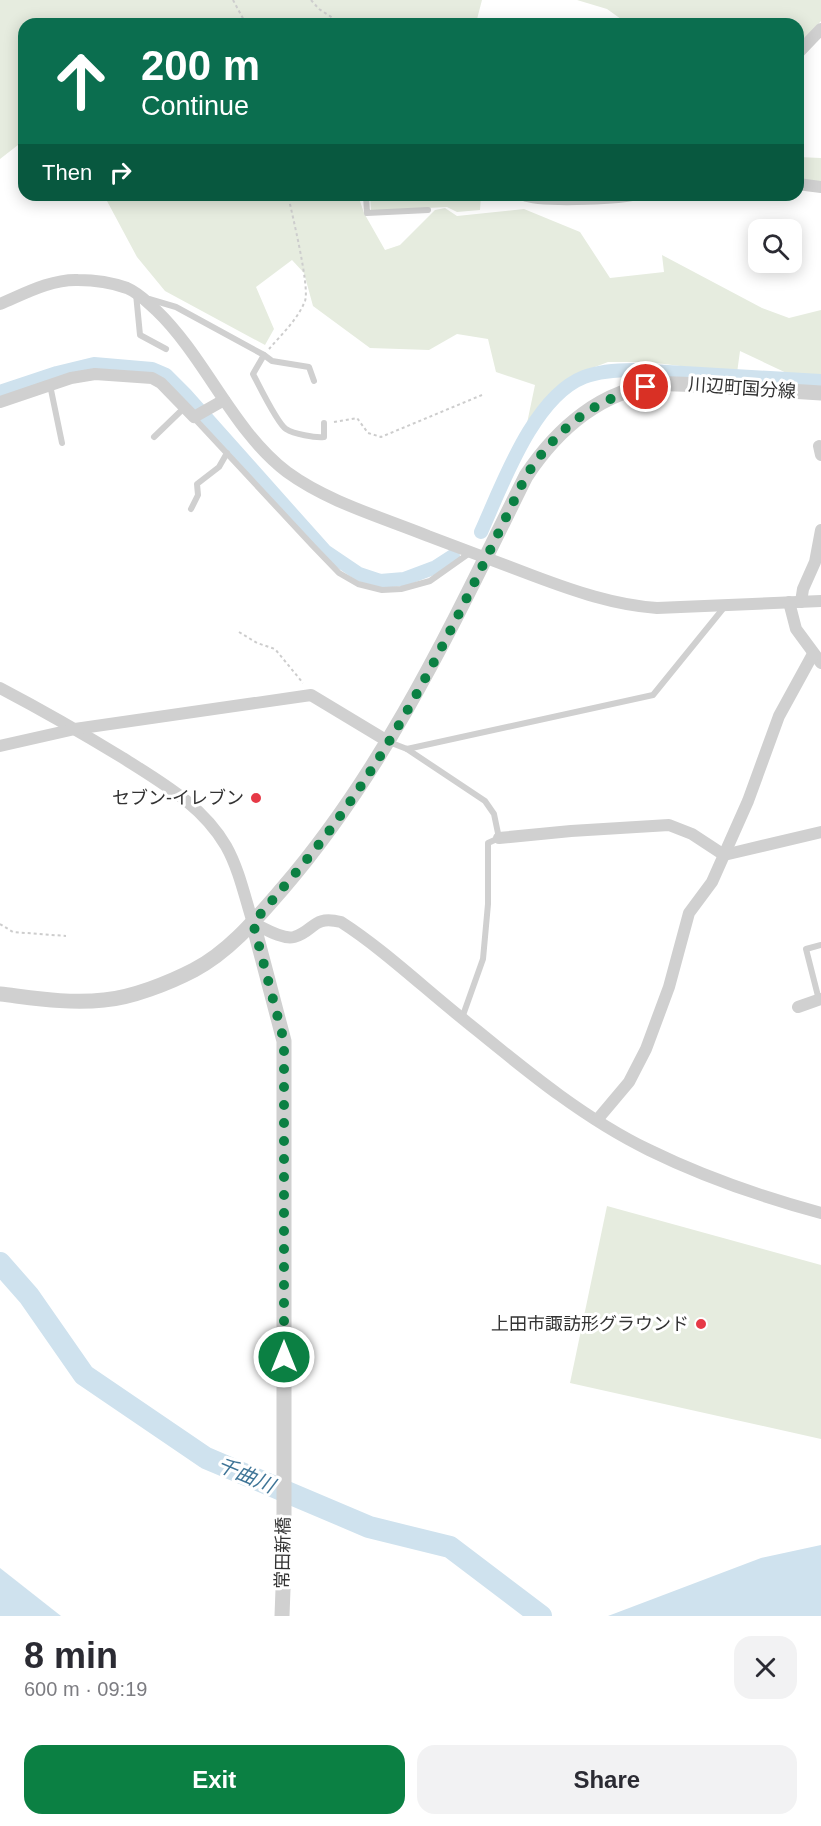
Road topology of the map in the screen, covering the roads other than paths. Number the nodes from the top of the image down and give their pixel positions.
1 (821, 29) edge
2 (804, 47) edge
3 (804, 184) edge
4 (821, 187) edge
5 (366, 201) edge
6 (428, 210) dead end
7 (139, 296) junction
8 (0, 304) edge
9 (166, 349) dead end
10 (264, 354) junction
11 (314, 381) dead end
12 (50, 385) junction
13 (821, 393) edge
14 (224, 400) junction
15 (0, 402) edge
16 (184, 407) junction
17 (200, 414) junction
18 (324, 423) road end
19 (154, 437) dead end
20 (62, 443) dead end
21 (227, 453) junction
22 (191, 509) dead end
23 (821, 530) edge
24 (471, 552) junction
25 (486, 558) junction
26 (821, 600) edge
27 (795, 602) junction
28 (726, 605) junction
29 (817, 659) edge
30 (0, 688) edge
31 (75, 729) junction
32 (388, 742) junction
33 (0, 746) edge
34 (407, 749) junction
35 (821, 832) edge
36 (499, 838) junction
37 (724, 855) junction
38 (253, 923) junction
39 (821, 945) edge
40 (0, 994) edge
41 (820, 999) edge
42 (798, 1007) dead end
43 (462, 1019) junction
44 (597, 1120) junction
45 (821, 1213) edge
46 (282, 1616) edge

1 - 2 street
3 - 4 street
5 - 6 lane
7 - 8 street
7 - 9 lane
7 - 10 lane
7 - 14 street
10 - 11 lane
10 - 18 lane
12 - 15 street
12 - 16 street
12 - 20 lane
13 - 25 street, 川辺町国分線
14 - 17 street
14 - 24 street
16 - 17 street
16 - 19 lane
17 - 21 lane
21 - 22 lane
21 - 24 lane
23 - 27 street
24 - 25 street
25 - 28 street
25 - 32 street, 川辺町国分線
26 - 27 street
27 - 28 street
27 - 29 street
28 - 34 lane
29 - 37 street
30 - 31 street
31 - 32 street
31 - 33 street
31 - 38 street
32 - 34 lane
32 - 38 street, 川辺町国分線
34 - 36 lane
35 - 37 street
36 - 37 street
36 - 43 lane
37 - 44 street
38 - 40 street, 川辺町国分線
38 - 43 street
38 - 46 street, 常田新橋
39 - 41 lane
41 - 42 street
43 - 44 street
44 - 45 street

